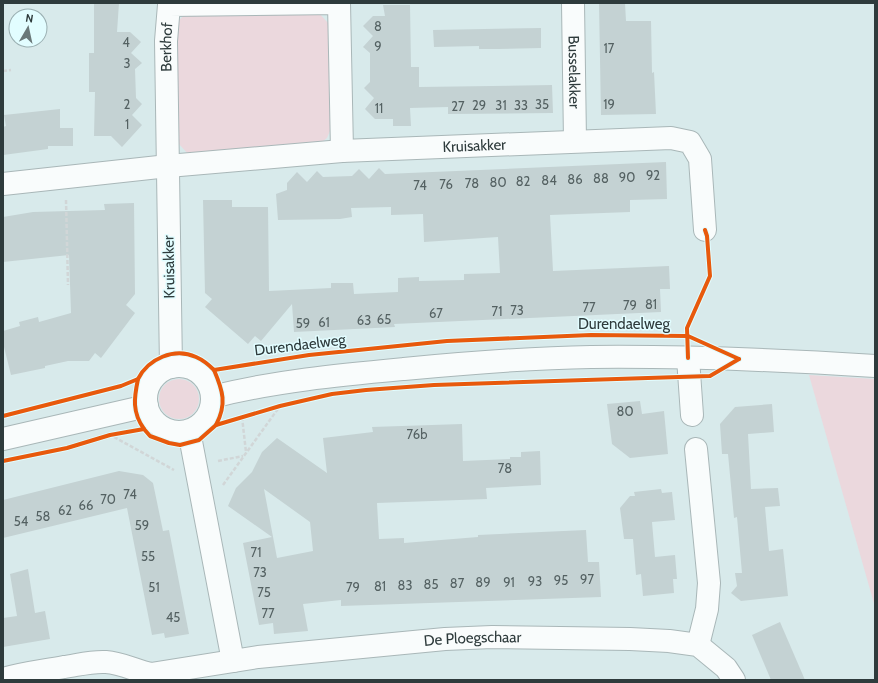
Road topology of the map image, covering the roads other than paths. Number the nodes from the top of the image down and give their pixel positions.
1 (339, 3) edge
2 (573, 3) edge
3 (168, 4) edge
4 (575, 141) junction
5 (342, 151) junction
6 (168, 166) junction
7 (3, 184) edge
8 (705, 230) dead end
9 (688, 358) junction
10 (875, 366) edge
11 (171, 367) junction
12 (212, 396) junction
13 (147, 406) junction
14 (692, 416) dead end
15 (189, 431) junction
16 (3, 439) edge
17 (696, 449) dead end
18 (698, 645) junction
19 (233, 661) junction
20 (3, 679) edge
21 (734, 680) edge

1 - 3 street, Berkhof
1 - 5 street, Berkhof
2 - 4 street, Busselakker
3 - 6 street, Berkhof
4 - 5 street, Kruisakker
4 - 8 street, Kruisakker
5 - 6 street, Kruisakker
6 - 7 street, Kruisakker
6 - 11 street, Kruisakker
9 - 10 street
9 - 12 street
9 - 14 street
11 - 12 street
11 - 13 street
12 - 15 street
13 - 15 street
13 - 16 street
15 - 19 street
17 - 18 street
18 - 19 street, De Ploegschaar
18 - 21 street
19 - 20 street, De Ploegschaar

